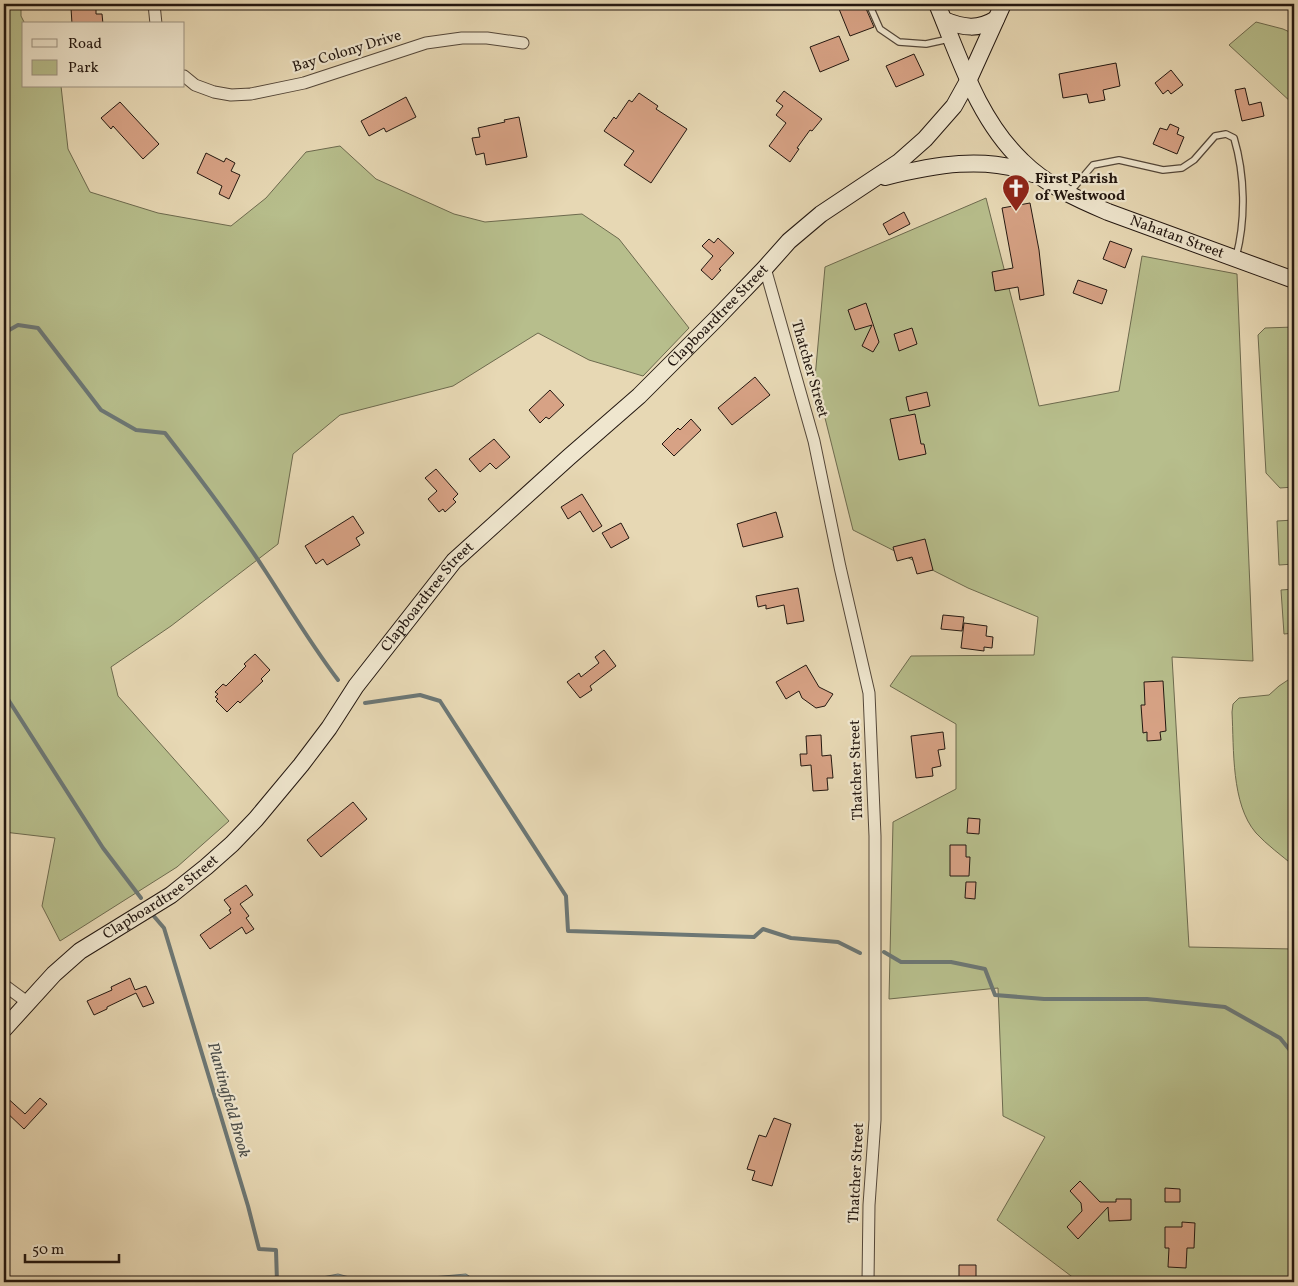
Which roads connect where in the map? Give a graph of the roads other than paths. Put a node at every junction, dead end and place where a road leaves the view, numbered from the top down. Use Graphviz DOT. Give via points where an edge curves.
graph roads {
  1 [pos="154,4"];
  2 [pos="869,4"];
  3 [pos="937,4"];
  4 [pos="1002,4"];
  5 [pos="944,20"];
  6 [pos="996,20"];
  7 [pos="156,22"];
  8 [pos="951,38"];
  9 [pos="523,43"];
  10 [pos="185,77"];
  11 [pos="969,79"];
  12 [pos="1042,178"];
  13 [pos="873,180"];
  14 [pos="1068,194"];
  15 [pos="1236,259"];
  16 [pos="765,268"];
  17 [pos="1294,280"];
  18 [pos="4,985"];
  19 [pos="27,1002"];
  20 [pos="4,1029"];
  21 [pos="868,1282"];
  1 -- 7 [label="street"];
  2 -- 8 [label="lane" via="880,30 899,42 926,44"];
  3 -- 5 [label="main road, Nahatan Street"];
  4 -- 6 [label="main road, Clapboardtree Street"];
  5 -- 6 [label="main road" via="973,27"];
  5 -- 8 [label="main road, Nahatan Street"];
  6 -- 11 [label="main road, Clapboardtree Street"];
  8 -- 11 [label="main road, Nahatan Street"];
  9 -- 10 [label="street, Bay Colony Drive" via="462,38 426,43 304,83 251,94 231,96 214,92 195,85"];
  11 -- 12 [label="main road, Nahatan Street" via="993,126 1013,152"];
  11 -- 13 [label="main road, Clapboardtree Street" via="954,106 930,134"];
  12 -- 13 [label="main road, Clapboardtree Street" via="1002,165 946,164"];
  12 -- 14 [label="main road, Nahatan Street"];
  13 -- 16 [label="main road, Clapboardtree Street" via="789,241"];
  14 -- 15 [label="main road, Nahatan Street" via="1115,215"];
  14 -- 15 [label="lane" via="1093,166 1119,160 1163,170 1182,168 1194,160 1215,136 1226,134 1234,138 1242,187"];
  15 -- 17 [label="main road, Nahatan Street"];
  16 -- 19 [label="main road, Clapboardtree Street" via="639,396 454,561 356,686 301,765 232,844 171,895 80,951"];
  16 -- 21 [label="street, Thatcher Street" via="814,441 869,694 875,836 875,1120"];
  18 -- 19 [label="street"];
  19 -- 20 [label="main road, Clapboardtree Street"];
}
